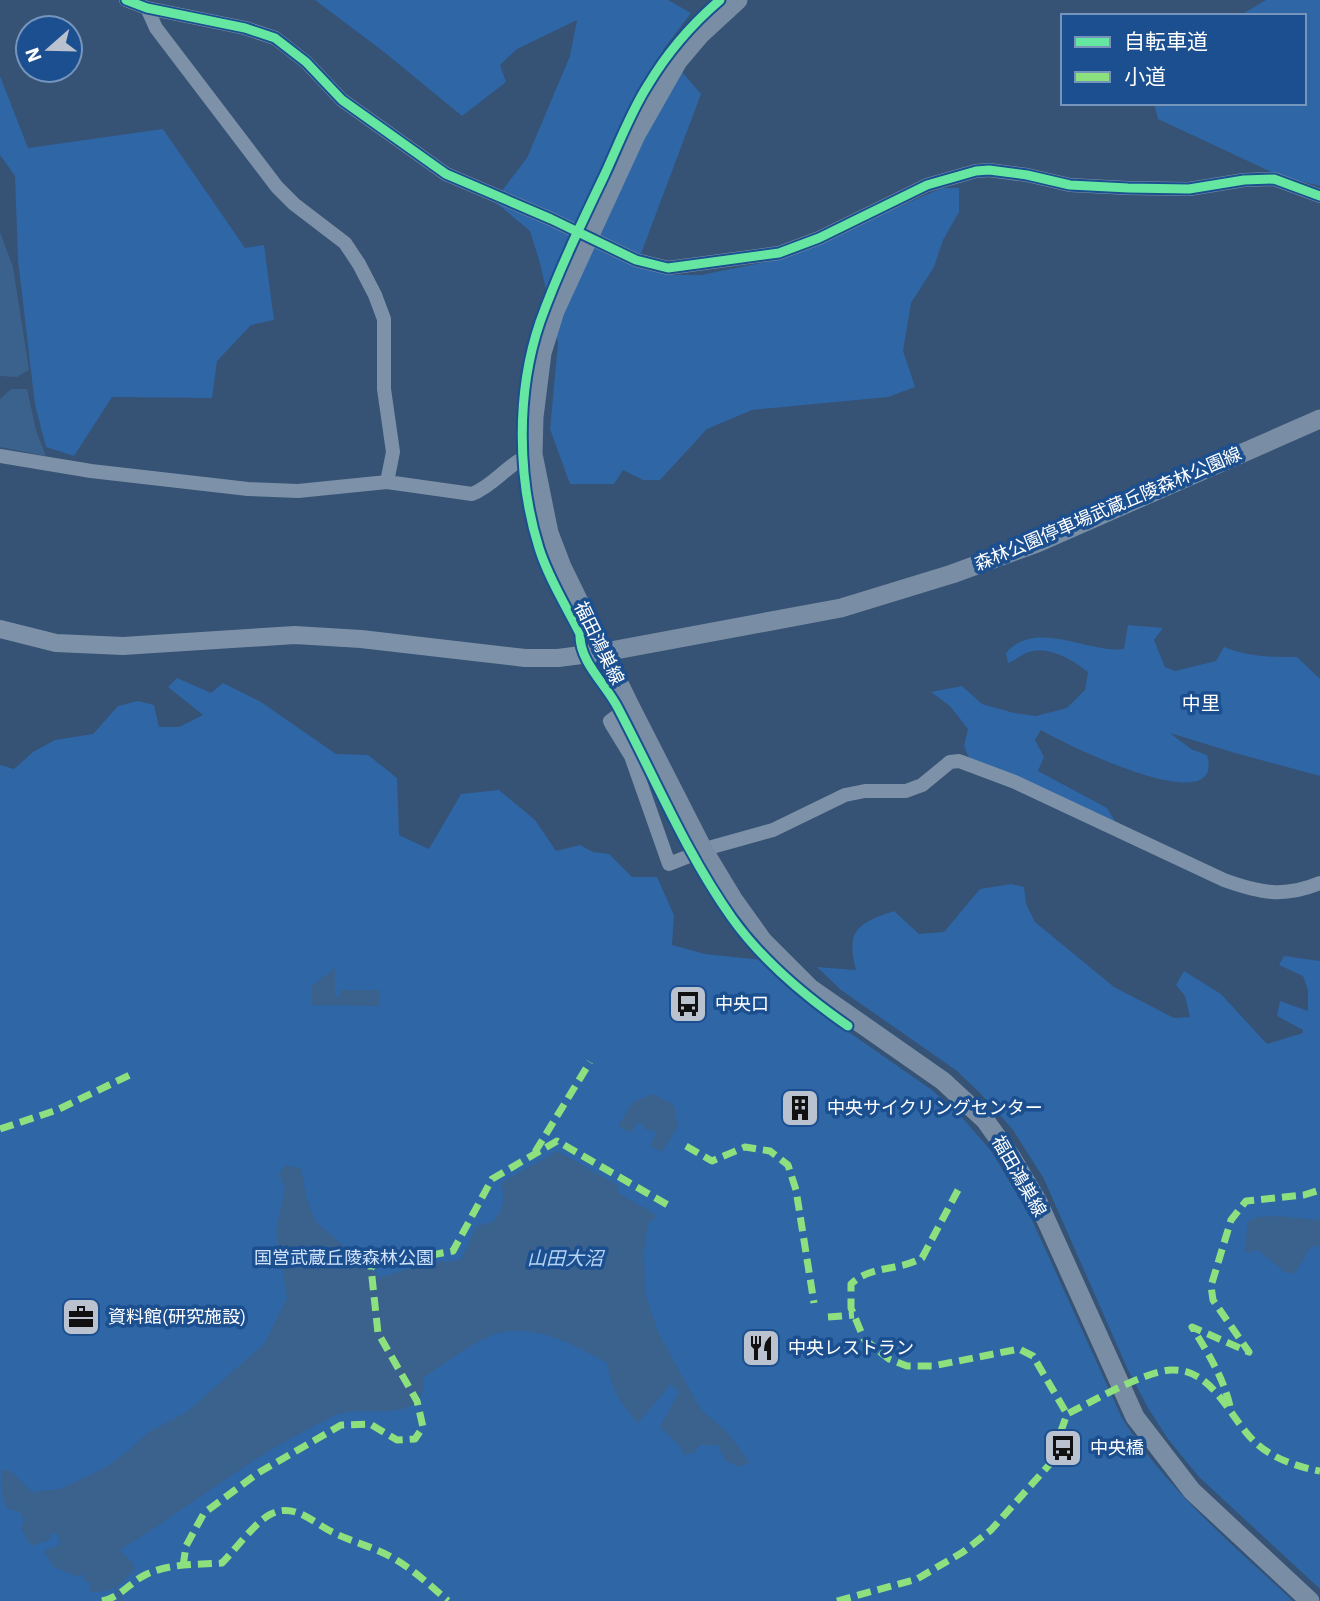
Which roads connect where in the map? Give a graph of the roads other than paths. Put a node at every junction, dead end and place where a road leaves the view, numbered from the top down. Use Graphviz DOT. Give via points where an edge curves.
graph roads {
  1 [pos="126,0"];
  2 [pos="738,0"];
  3 [pos="147,8"];
  4 [pos="1320,197"];
  5 [pos="589,237"];
  6 [pos="1320,419"];
  7 [pos="533,454"];
  8 [pos="0,456"];
  9 [pos="387,482"];
  10 [pos="0,629"];
  11 [pos="605,652"];
  12 [pos="630,706"];
  13 [pos="705,851"];
  14 [pos="1320,883"];
  15 [pos="1310,1601"];
  1 -- 3 [label="street"];
  2 -- 5 [label="main road, 福田鴻巣線" via="678,61 636,135"];
  3 -- 5 [label="street" via="275,38 342,100 446,174"];
  3 -- 9 [label="street" via="164,38 277,187 345,243 365,274 384,319 384,389 393,452"];
  4 -- 5 [label="street" via="1275,179 1189,189 1128,188 1070,185 989,170 927,185 779,253 668,268 636,260"];
  5 -- 7 [label="main road, 福田鴻巣線" via="555,311 542,353"];
  6 -- 11 [label="main road, 森林公園停車場武蔵丘陵森林公園線" via="1037,543 953,574 841,608"];
  7 -- 9 [label="street" via="472,494"];
  7 -- 11 [label="main road, 福田鴻巣線" via="549,533"];
  8 -- 9 [label="street" via="248,489 298,491"];
  10 -- 11 [label="street" via="56,643 123,646 295,635 525,658"];
  11 -- 12 [label="main road, 福田鴻巣線"];
  12 -- 13 [label="main road, 福田鴻巣線"];
  12 -- 13 [label="street" via="610,721 631,756 668,864"];
  13 -- 14 [label="street" via="773,830 845,795 906,791 922,785 950,762 959,761 1259,892 1300,891"];
  13 -- 15 [label="main road, 福田鴻巣線" via="763,940 810,988 943,1081 985,1120 1038,1202 1135,1417 1192,1491"];
}
